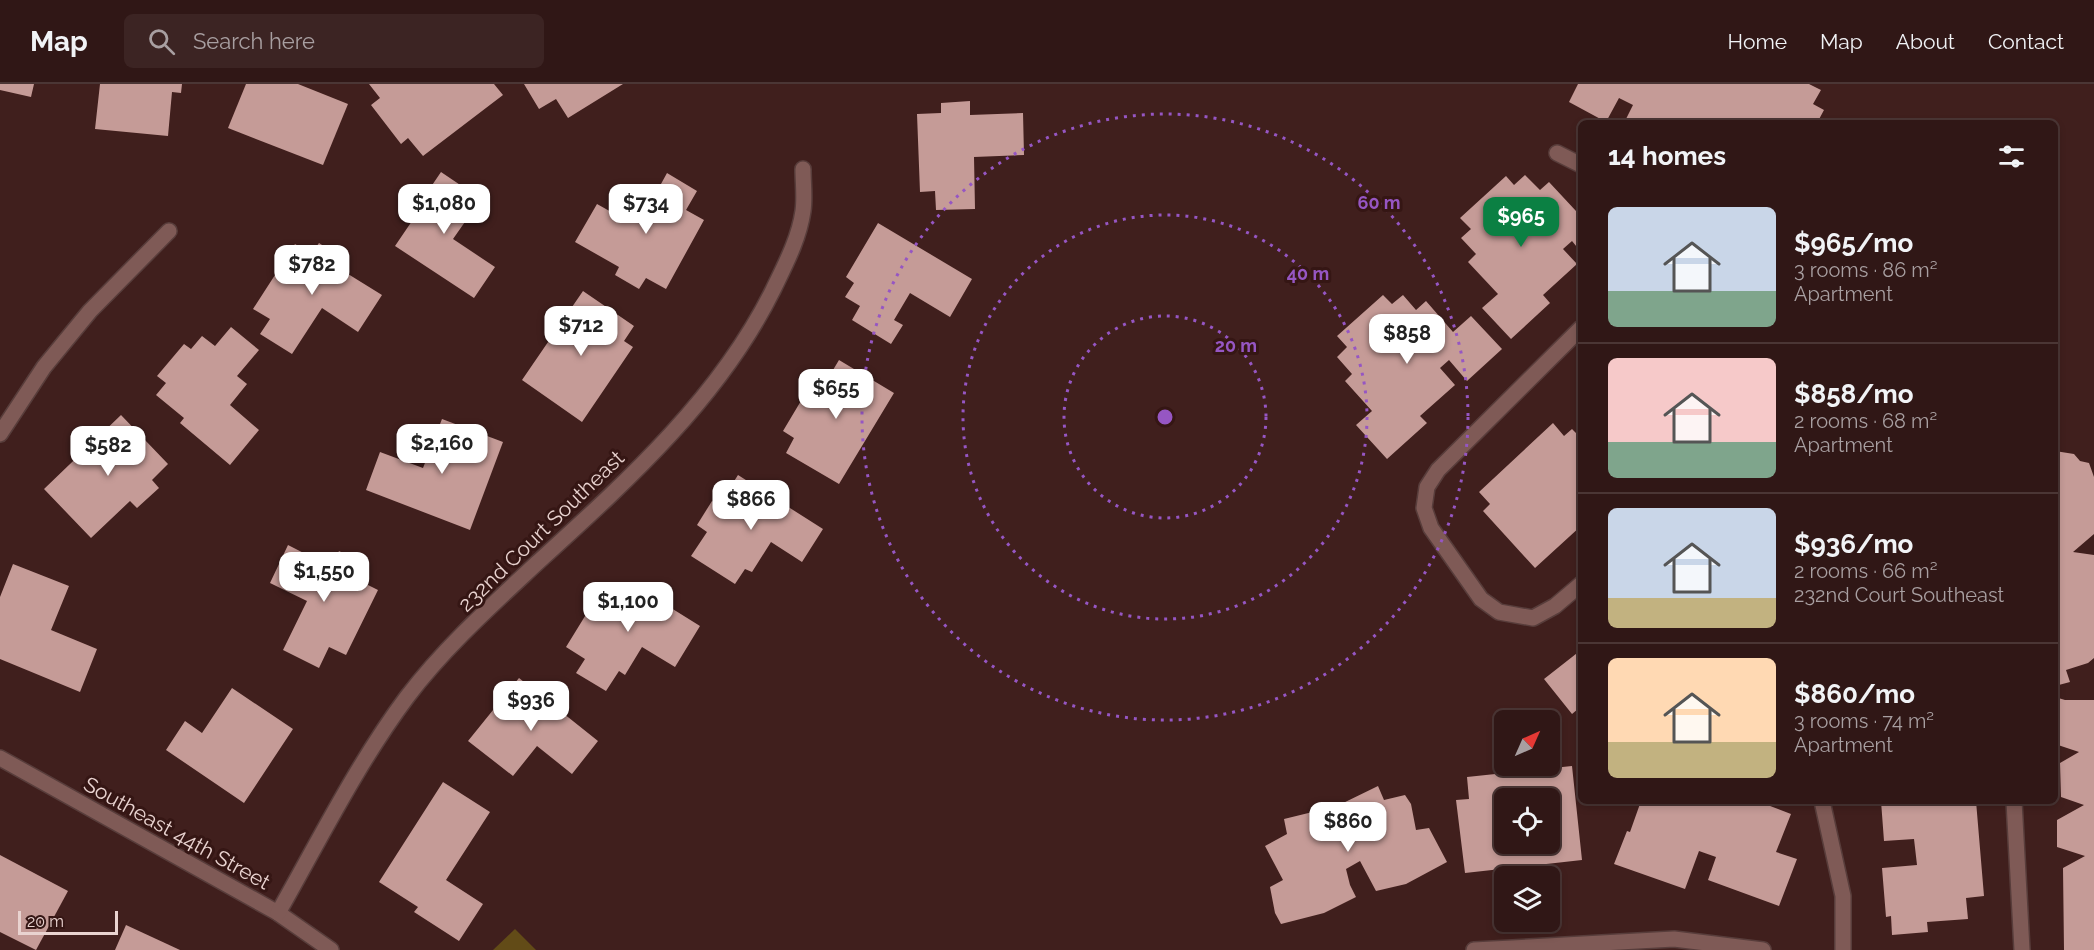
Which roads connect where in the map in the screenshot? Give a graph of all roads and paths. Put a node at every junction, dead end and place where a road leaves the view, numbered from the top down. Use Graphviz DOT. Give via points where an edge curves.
graph roads {
  1 [pos="1557,153"];
  2 [pos="1578,164"];
  3 [pos="803,169"];
  4 [pos="169,231"];
  5 [pos="1578,331"];
  6 [pos="0,434"];
  7 [pos="1578,587"];
  8 [pos="0,758"];
  9 [pos="1823,804"];
  10 [pos="2014,804"];
  11 [pos="278,913"];
  12 [pos="331,950"];
  13 [pos="1474,950"];
  14 [pos="1763,950"];
  15 [pos="1843,950"];
  16 [pos="2022,950"];
  1 -- 2 [label="street"];
  3 -- 11 [label="street, 232nd Court Southeast" via="803,212 790,254 758,321 723,374 684,421 594,512 496,601 408,697 361,767"];
  4 -- 6 [label="street" via="90,311 44,367"];
  5 -- 7 [label="street" via="1438,470 1427,487 1424,508 1431,528 1481,599 1499,612 1533,618"];
  8 -- 11 [label="street, Southeast 44th Street"];
  9 -- 15 [label="street" via="1843,896"];
  10 -- 16 [label="street"];
  11 -- 12 [label="street, Southeast 44th Street"];
  13 -- 14 [label="street" via="1674,939"];
}
